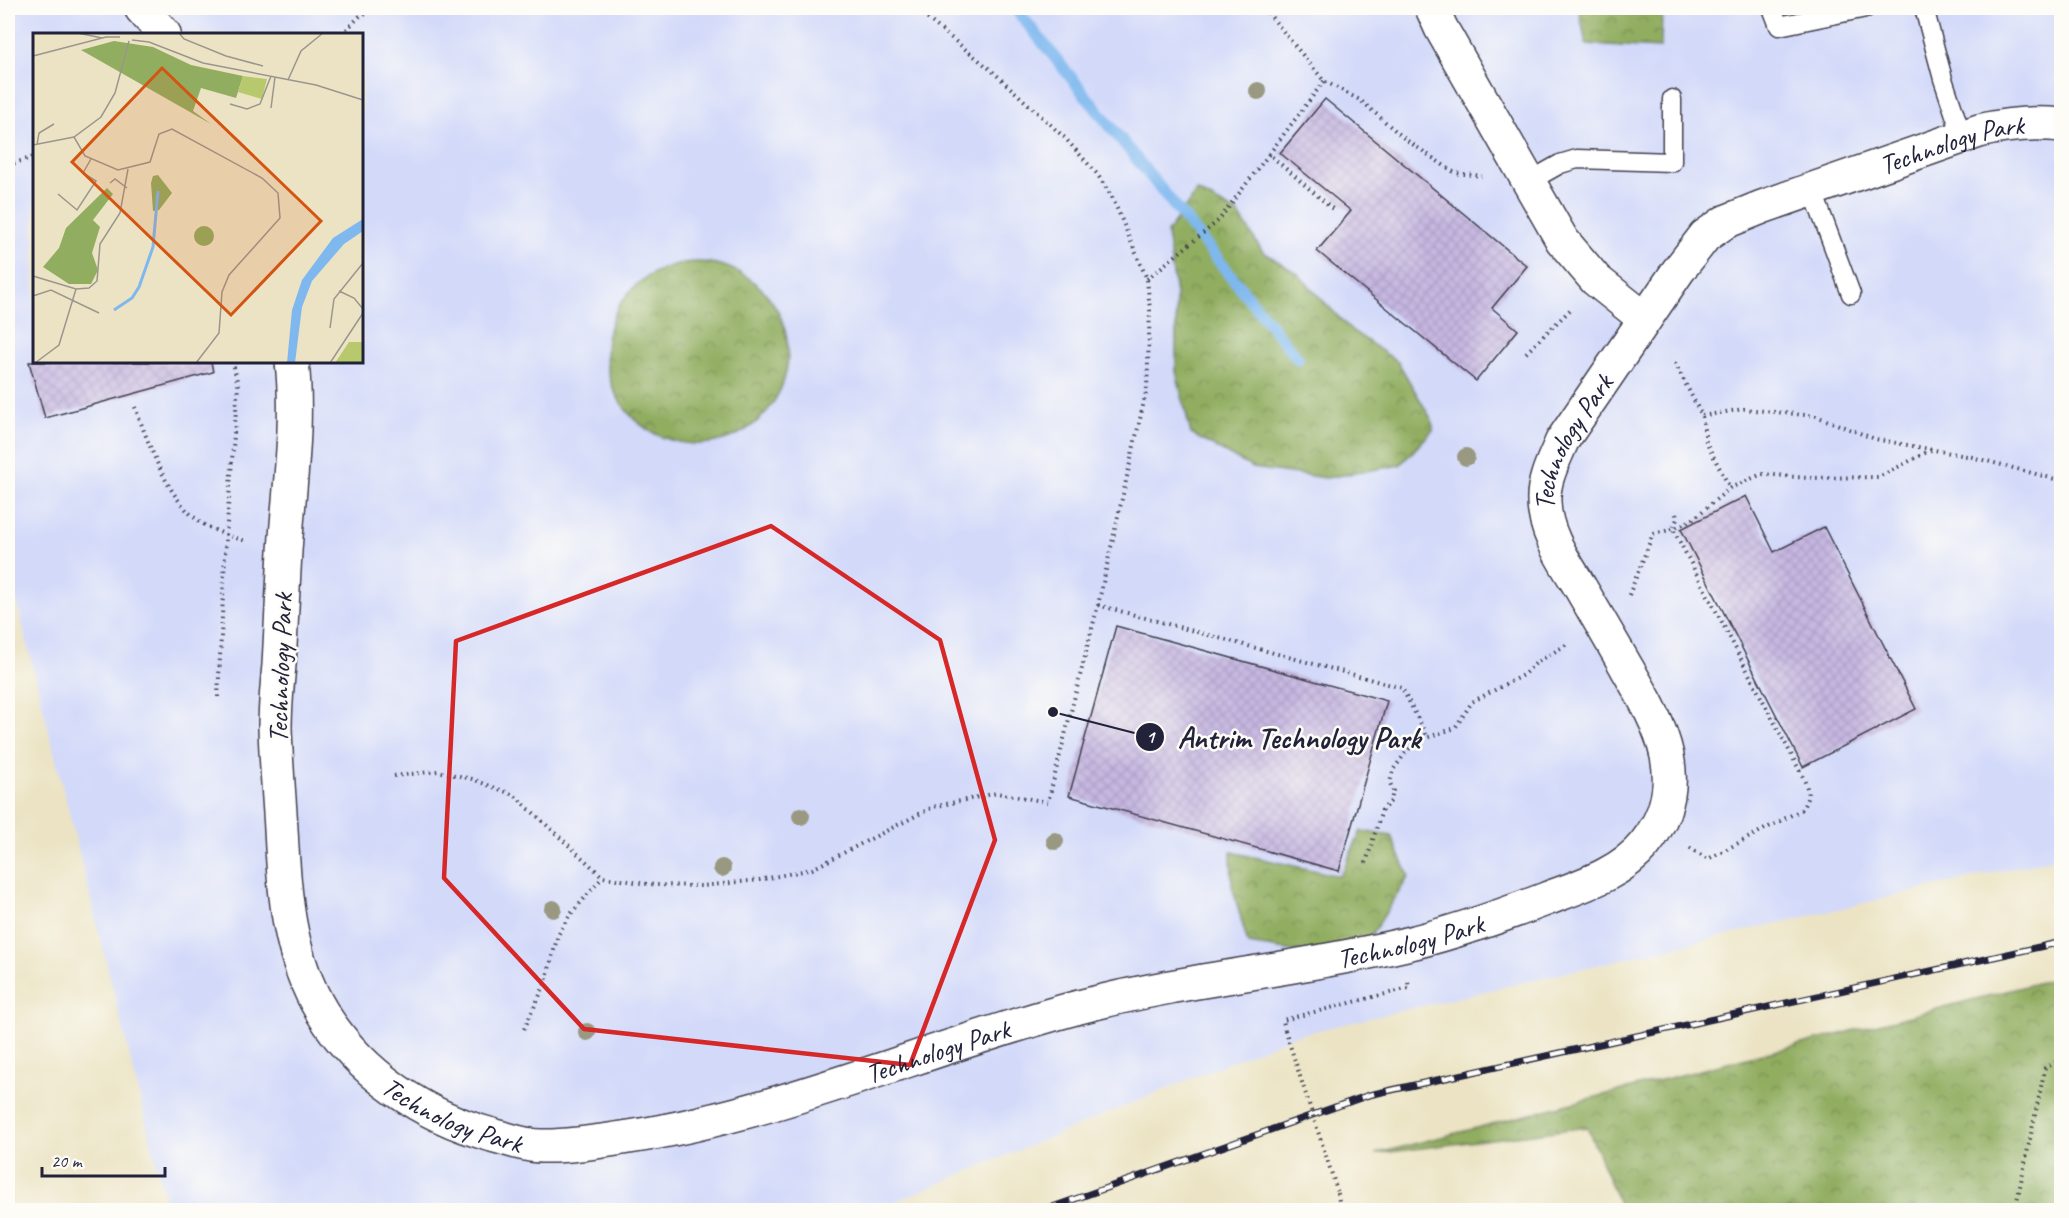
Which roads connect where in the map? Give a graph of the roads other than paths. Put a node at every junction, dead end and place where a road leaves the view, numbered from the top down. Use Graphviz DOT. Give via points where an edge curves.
graph roads {
  1 [pos="141,8"];
  2 [pos="1432,8"];
  3 [pos="1772,8"];
  4 [pos="1866,8"];
  5 [pos="1924,8"];
  6 [pos="163,33"];
  7 [pos="1672,99"];
  8 [pos="2061,125"];
  9 [pos="1962,136"];
  10 [pos="1528,182"];
  11 [pos="1812,189"];
  12 [pos="1851,294"];
  13 [pos="1645,319"];
  14 [pos="292,363"];
  1 -- 6 [label="street"];
  2 -- 10 [label="street"];
  3 -- 4 [label="lane" via="1779,26"];
  5 -- 9 [label="lane"];
  7 -- 10 [label="lane" via="1671,162 1577,159"];
  8 -- 9 [label="street, Technology Park" via="2036,122 1997,126"];
  9 -- 11 [label="street, Technology Park"];
  10 -- 13 [label="street" via="1562,240 1596,280"];
  11 -- 12 [label="lane"];
  11 -- 13 [label="street, Technology Park" via="1725,222 1705,236"];
  13 -- 14 [label="street, Technology Park" via="1562,441 1548,472 1544,501 1549,531 1653,713 1667,753 1664,812 1645,844 1629,860 1607,874 1515,911 1401,945 1105,1000 684,1128 539,1146 478,1131 420,1106 385,1083 354,1054 322,1012 303,973 289,923 284,881 275,726 295,422"];
}
